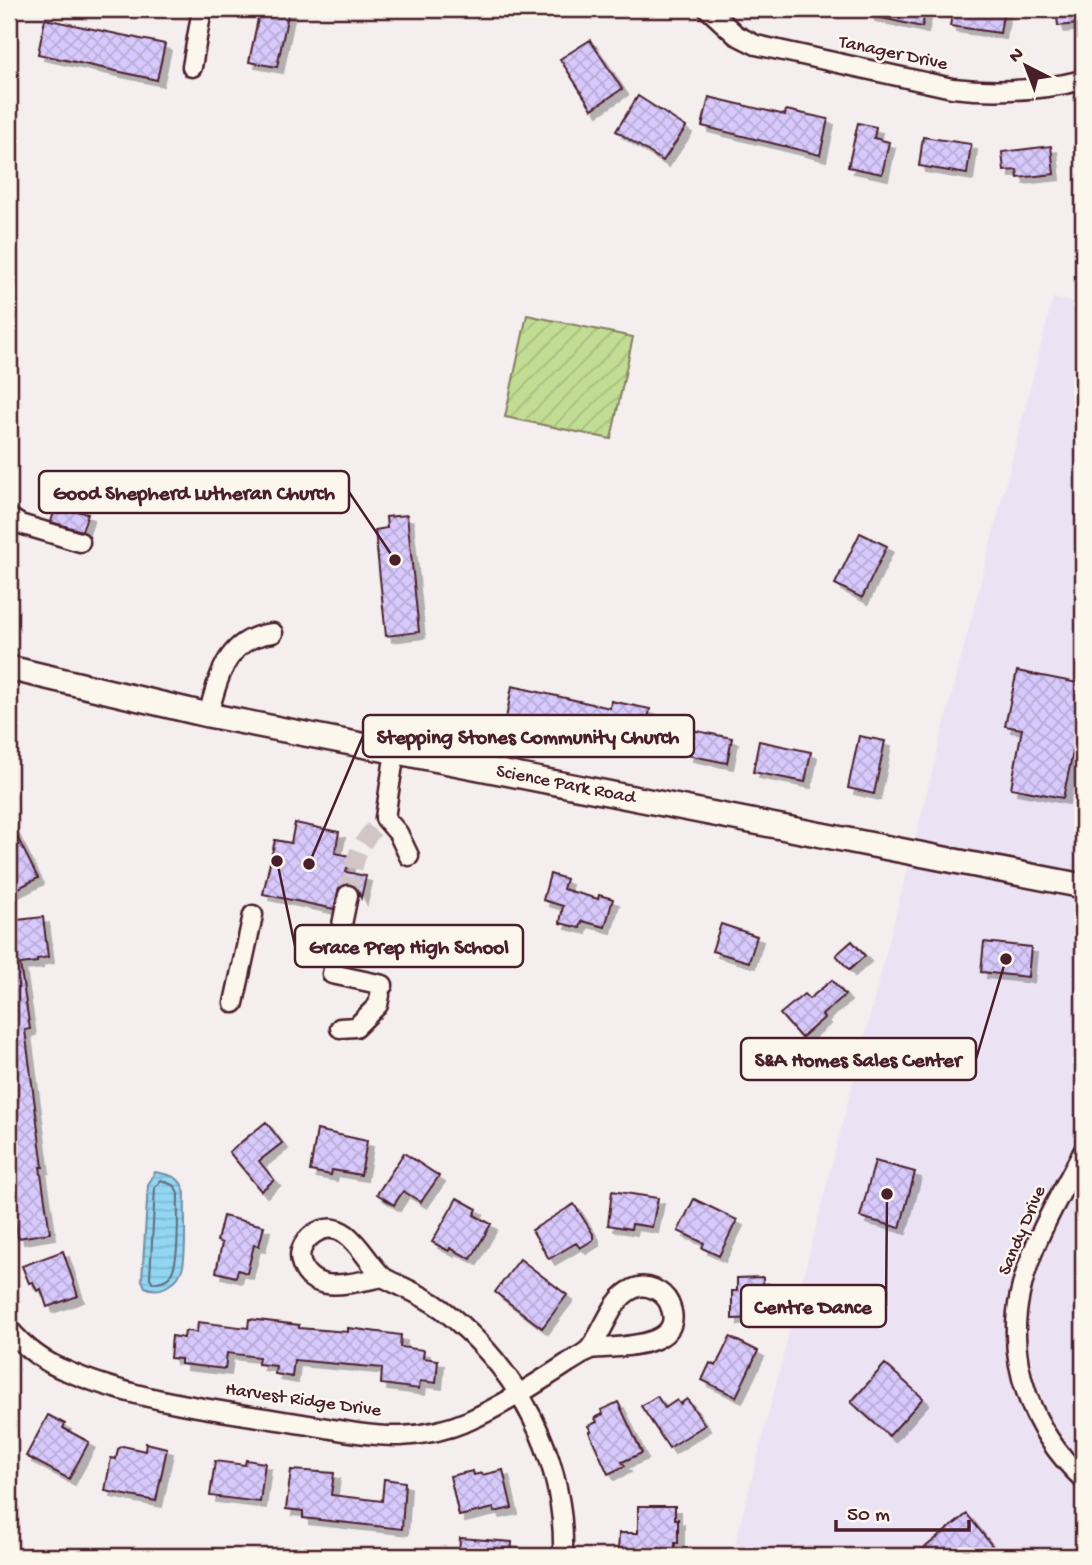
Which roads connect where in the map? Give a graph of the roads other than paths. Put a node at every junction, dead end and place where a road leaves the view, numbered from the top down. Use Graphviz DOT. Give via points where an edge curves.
graph roads {
  1 [pos="202,9"];
  2 [pos="708,9"];
  3 [pos="192,68"];
  4 [pos="1083,80"];
  5 [pos="9,517"];
  6 [pos="80,542"];
  7 [pos="273,634"];
  8 [pos="9,668"];
  9 [pos="208,715"];
  10 [pos="395,751"];
  11 [pos="409,856"];
  12 [pos="1083,886"];
  13 [pos="348,895"];
  14 [pos="253,915"];
  15 [pos="234,1003"];
  16 [pos="340,1028"];
  17 [pos="1083,1152"];
  18 [pos="383,1277"];
  19 [pos="9,1329"];
  20 [pos="589,1349"];
  21 [pos="519,1393"];
  22 [pos="1083,1479"];
  23 [pos="564,1556"];
  1 -- 3 [label="street"];
  2 -- 4 [label="street, Tanager Drive" via="736,35 756,45 953,88 1017,92"];
  5 -- 6 [label="street"];
  7 -- 9 [label="street" via="246,640 229,656"];
  8 -- 9 [label="main road, Science Park Road"];
  9 -- 10 [label="main road, Science Park Road"];
  10 -- 11 [label="street" via="384,818"];
  10 -- 12 [label="main road, Science Park Road"];
  13 -- 16 [label="street" via="332,974 382,990 378,1005 356,1027"];
  14 -- 15 [label="street"];
  17 -- 22 [label="street, Sandy Drive" via="1032,1257 1020,1293 1016,1333 1019,1367 1035,1416 1066,1463"];
  18 -- 21 [label="street" via="458,1321"];
  19 -- 21 [label="street, Harvest Ridge Drive" via="53,1365 152,1398 376,1434 424,1434 446,1428"];
  20 -- 20 [label="street, Harvest Ridge Drive" via="656,1341 671,1321 669,1303 649,1287 631,1290"];
  20 -- 21 [label="street, Harvest Ridge Drive"];
  21 -- 23 [label="street" via="552,1466"];
}
